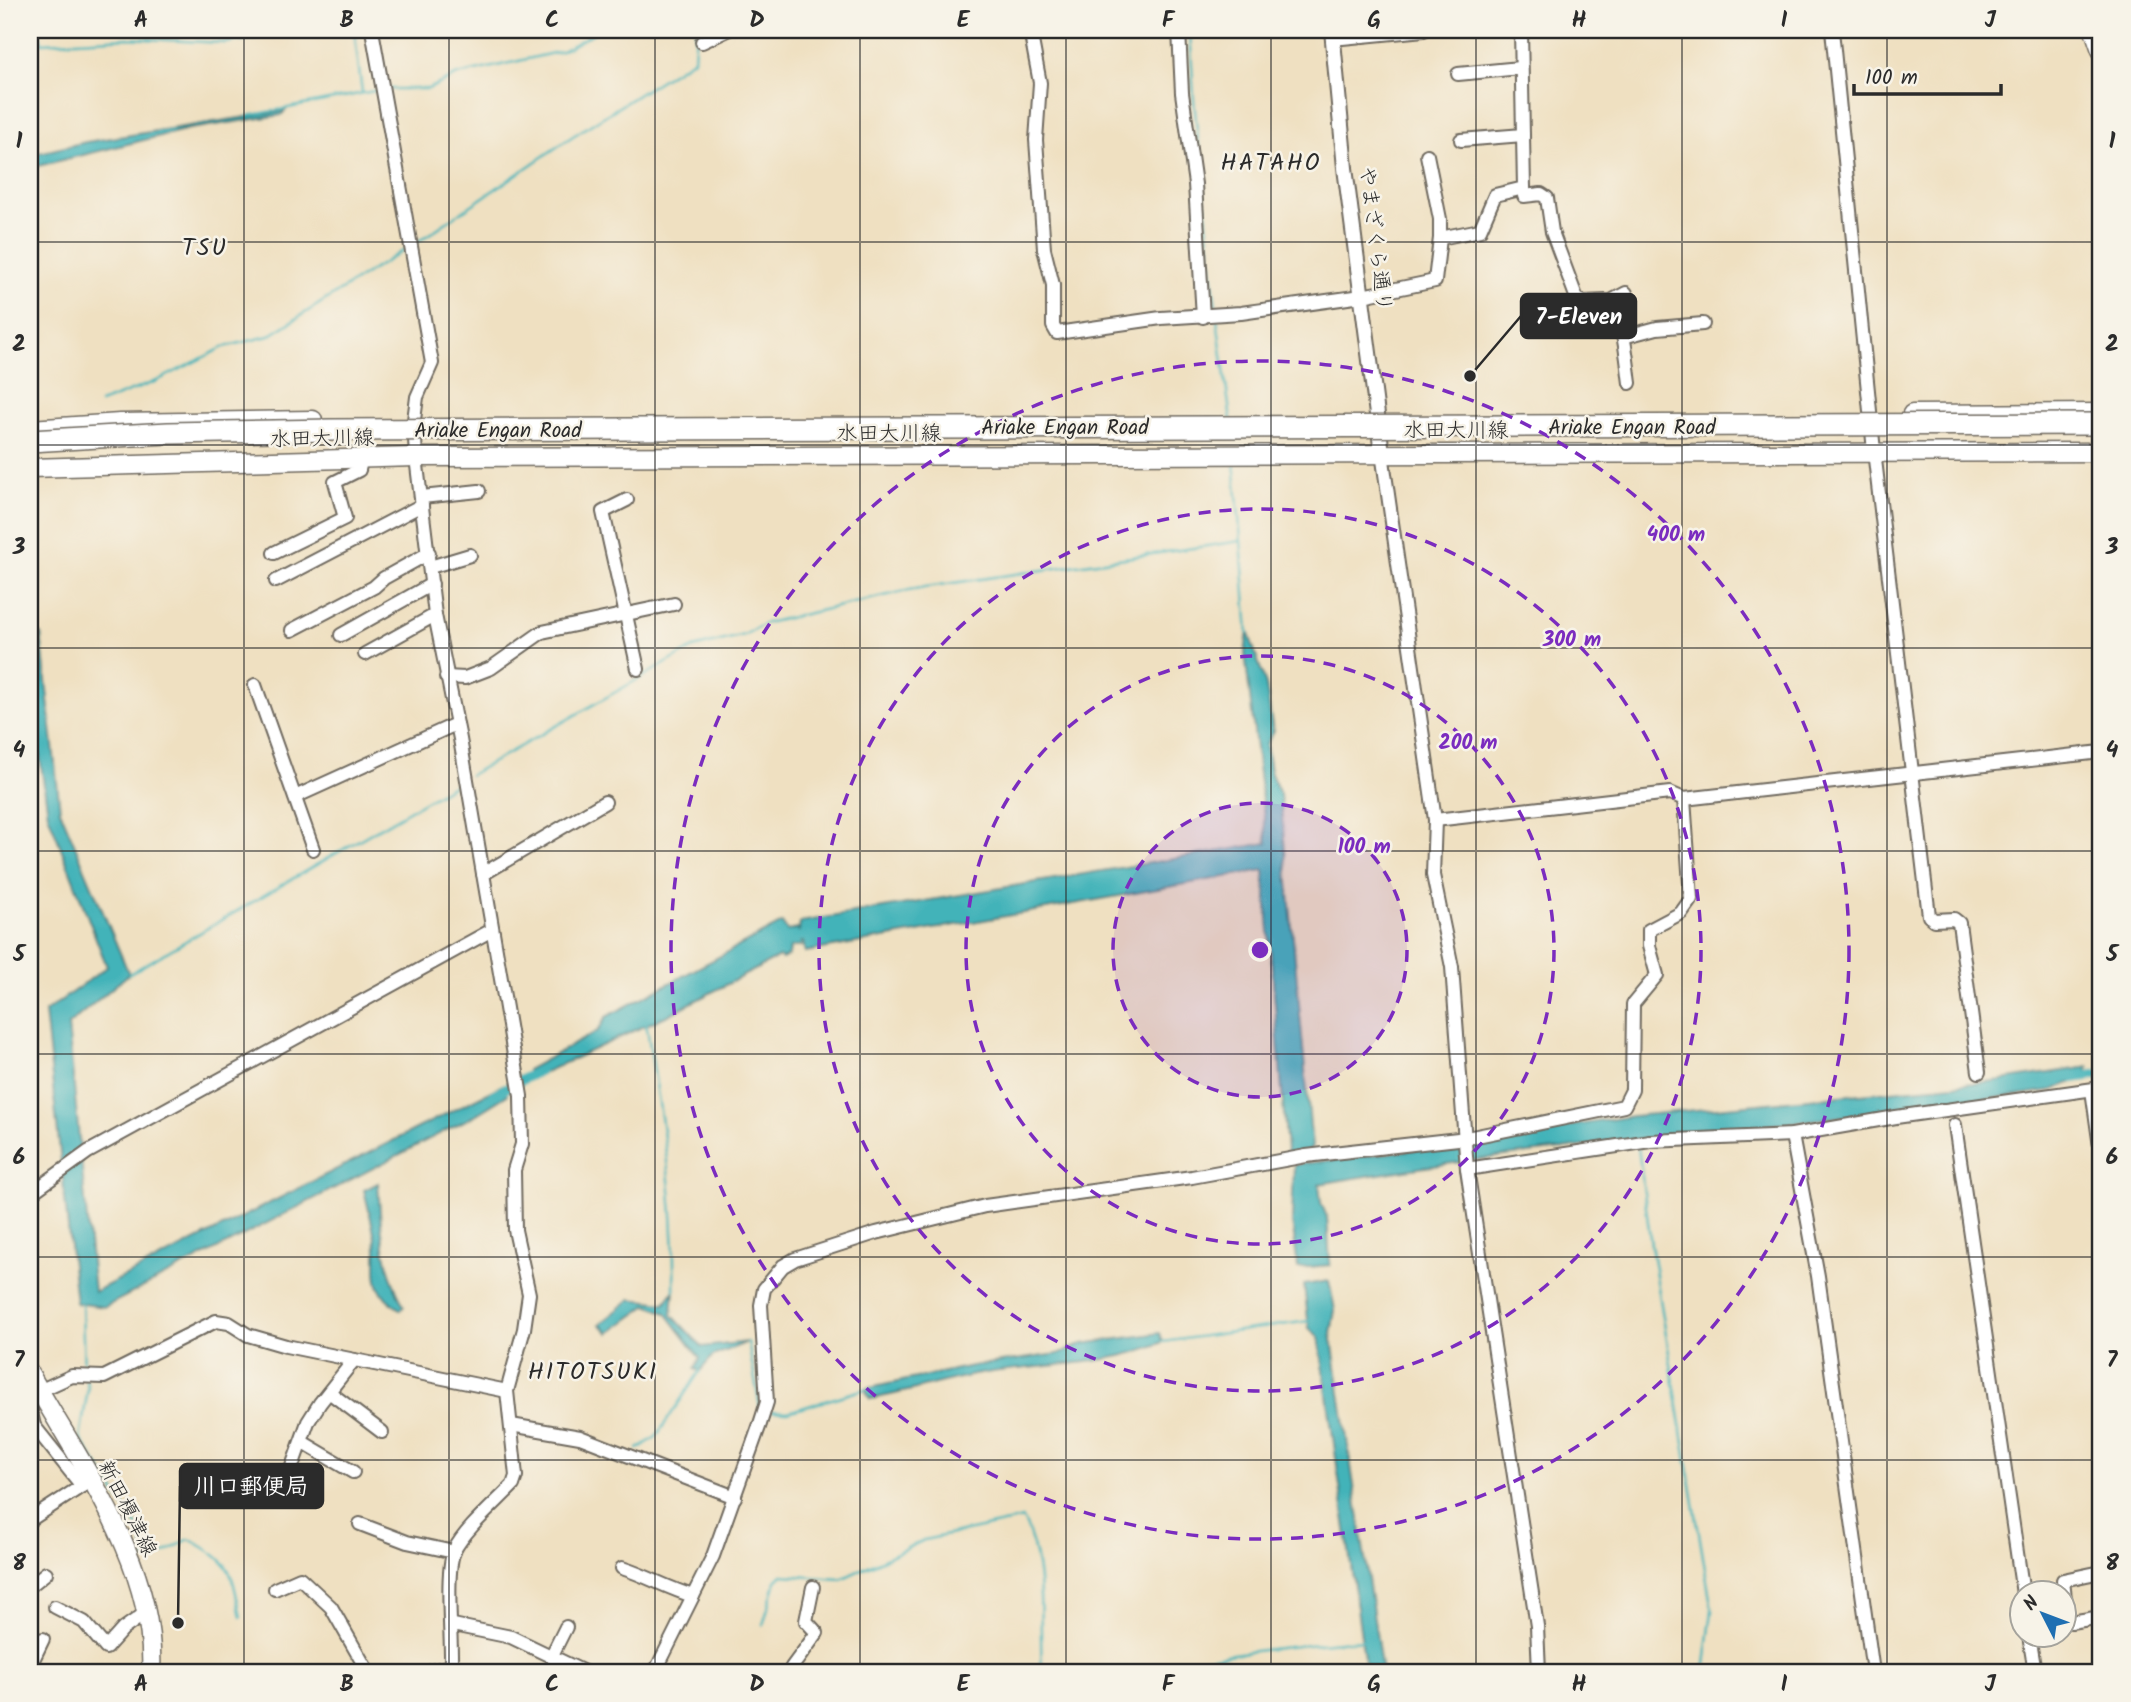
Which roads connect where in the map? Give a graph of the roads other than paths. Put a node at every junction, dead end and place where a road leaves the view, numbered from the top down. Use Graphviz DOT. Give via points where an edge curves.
graph roads {
  1 [pos="372,30"];
  2 [pos="728,30"];
  3 [pos="1031,30"];
  4 [pos="1179,30"];
  5 [pos="1424,30"];
  6 [pos="1521,30"];
  7 [pos="1832,30"];
  8 [pos="2094,30"];
  9 [pos="1332,34"];
  10 [pos="702,42"];
  11 [pos="2101,50"];
  12 [pos="1520,68"];
  13 [pos="1458,74"];
  14 [pos="1523,135"];
  15 [pos="1461,140"];
  16 [pos="1427,155"];
  17 [pos="1524,188"];
  18 [pos="1440,238"];
  19 [pos="1626,293"];
  20 [pos="1362,296"];
  21 [pos="1609,302"];
  22 [pos="1203,317"];
  23 [pos="1703,324"];
  24 [pos="1623,337"];
  25 [pos="1630,383"];
  26 [pos="2101,413"];
  27 [pos="1872,414"];
  28 [pos="1377,419"];
  29 [pos="414,420"];
  30 [pos="2101,426"];
  31 [pos="30,429"];
  32 [pos="30,441"];
  33 [pos="30,446"];
  34 [pos="1874,451"];
  35 [pos="2101,452"];
  36 [pos="1382,453"];
  37 [pos="416,457"];
  38 [pos="362,461"];
  39 [pos="30,468"];
  40 [pos="479,491"];
  41 [pos="627,500"];
  42 [pos="422,501"];
  43 [pos="274,553"];
  44 [pos="470,555"];
  45 [pos="429,560"];
  46 [pos="276,582"];
  47 [pos="432,584"];
  48 [pos="674,604"];
  49 [pos="627,614"];
  50 [pos="435,615"];
  51 [pos="292,630"];
  52 [pos="341,635"];
  53 [pos="365,654"];
  54 [pos="638,668"];
  55 [pos="446,677"];
  56 [pos="255,685"];
  57 [pos="456,724"];
  58 [pos="2101,752"];
  59 [pos="1912,772"];
  60 [pos="295,797"];
  61 [pos="1684,799"];
  62 [pos="606,803"];
  63 [pos="1435,820"];
  64 [pos="313,849"];
  65 [pos="483,874"];
  66 [pos="492,930"];
  67 [pos="1979,1072"];
  68 [pos="2096,1089"];
  69 [pos="1955,1125"];
  70 [pos="1792,1135"];
  71 [pos="1466,1140"];
  72 [pos="2101,1154"];
  73 [pos="1467,1167"];
  74 [pos="30,1194"];
  75 [pos="354,1360"];
  76 [pos="33,1380"];
  77 [pos="507,1391"];
  78 [pos="328,1392"];
  79 [pos="30,1408"];
  80 [pos="511,1424"];
  81 [pos="382,1432"];
  82 [pos="302,1442"];
  83 [pos="354,1472"];
  84 [pos="272,1479"];
  85 [pos="86,1483"];
  86 [pos="735,1497"];
  87 [pos="30,1520"];
  88 [pos="360,1524"];
  89 [pos="454,1552"];
  90 [pos="622,1568"];
  91 [pos="2101,1572"];
  92 [pos="46,1573"];
  93 [pos="2021,1580"];
  94 [pos="30,1586"];
  95 [pos="813,1587"];
  96 [pos="275,1589"];
  97 [pos="693,1596"];
  98 [pos="55,1607"];
  99 [pos="147,1612"];
  100 [pos="2101,1617"];
  101 [pos="453,1625"];
  102 [pos="566,1627"];
  103 [pos="43,1639"];
  104 [pos="2031,1650"];
  105 [pos="551,1657"];
  106 [pos="30,1666"];
  107 [pos="451,1666"];
  108 [pos="152,1672"];
  109 [pos="368,1672"];
  110 [pos="429,1672"];
  111 [pos="480,1672"];
  112 [pos="584,1672"];
  113 [pos="654,1672"];
  114 [pos="796,1672"];
  115 [pos="1539,1672"];
  116 [pos="1873,1672"];
  117 [pos="2035,1672"];
  1 -- 29 [label="street" via="432,363 417,397"];
  2 -- 10 [label="street"];
  3 -- 22 [label="street" via="1040,83 1036,140 1054,331 1161,317"];
  4 -- 22 [label="street"];
  5 -- 9 [label="street"];
  6 -- 12 [label="street"];
  7 -- 27 [label="street"];
  8 -- 11 [label="main road"];
  9 -- 20 [label="street, やまざくら通り"];
  12 -- 13 [label="street"];
  12 -- 14 [label="street"];
  14 -- 15 [label="street"];
  14 -- 17 [label="street"];
  16 -- 18 [label="street"];
  17 -- 18 [label="street" via="1495,195 1480,230"];
  17 -- 21 [label="street" via="1524,196 1547,198 1552,232 1577,299"];
  18 -- 20 [label="street" via="1434,281"];
  19 -- 21 [label="street"];
  20 -- 22 [label="street"];
  20 -- 28 [label="street, やまざくら通り"];
  21 -- 24 [label="street"];
  23 -- 24 [label="street"];
  24 -- 25 [label="street"];
  26 -- 27 [label="main road, 水田大川線"];
  27 -- 28 [label="main road, 水田大川線"];
  27 -- 34 [label="street"];
  28 -- 29 [label="main road, 水田大川線"];
  28 -- 36 [label="street, やまざくら通り"];
  29 -- 31 [label="main road, 水田大川線" via="120,423"];
  29 -- 37 [label="street"];
  30 -- 32 [label="highway, Ariake Engan Road, bridge" via="319,430"];
  30 -- 33 [label="highway, Ariake Engan Road, bridge" via="257,437"];
  34 -- 35 [label="main road, 水田大川線"];
  34 -- 36 [label="main road, 水田大川線"];
  34 -- 59 [label="street"];
  36 -- 37 [label="main road, 水田大川線"];
  36 -- 63 [label="street"];
  37 -- 38 [label="main road, 水田大川線"];
  37 -- 42 [label="street"];
  38 -- 39 [label="main road, 水田大川線"];
  38 -- 43 [label="street" via="359,470 335,482 345,518"];
  40 -- 42 [label="street"];
  41 -- 49 [label="street" via="603,512"];
  42 -- 45 [label="street"];
  42 -- 46 [label="street"];
  44 -- 45 [label="street"];
  45 -- 47 [label="street"];
  45 -- 51 [label="street"];
  47 -- 50 [label="street"];
  47 -- 52 [label="street"];
  48 -- 49 [label="street"];
  49 -- 54 [label="street"];
  49 -- 55 [label="street" via="542,632 491,668 465,678"];
  50 -- 53 [label="street"];
  50 -- 55 [label="street"];
  55 -- 57 [label="street"];
  56 -- 60 [label="street"];
  57 -- 60 [label="street"];
  57 -- 65 [label="street"];
  58 -- 59 [label="street"];
  59 -- 61 [label="street"];
  59 -- 67 [label="street" via="1929,916 1959,923"];
  60 -- 64 [label="street"];
  61 -- 63 [label="street" via="1670,793"];
  61 -- 71 [label="street" via="1691,899 1681,913 1649,930 1657,975 1633,1004 1629,1101 1620,1108"];
  62 -- 65 [label="street"];
  63 -- 71 [label="street" via="1433,876 1452,967"];
  65 -- 66 [label="street"];
  66 -- 74 [label="street" via="82,1156"];
  66 -- 77 [label="street" via="521,1096 522,1144 514,1170 515,1230 529,1294"];
  68 -- 70 [label="street"];
  68 -- 72 [label="street"];
  69 -- 93 [label="street"];
  70 -- 73 [label="street" via="1650,1141"];
  70 -- 116 [label="street" via="1818,1276"];
  71 -- 73 [label="street"];
  71 -- 86 [label="street" via="1300,1157 985,1206 795,1259 772,1277 762,1297 764,1410"];
  73 -- 115 [label="street" via="1537,1626"];
  75 -- 76 [label="street" via="248,1335 216,1321 104,1377"];
  75 -- 77 [label="street"];
  75 -- 78 [label="street"];
  76 -- 85 [label="main road, 新田榎津線"];
  77 -- 80 [label="street"];
  78 -- 81 [label="street"];
  78 -- 82 [label="street" via="308,1422"];
  79 -- 85 [label="street" via="34,1426"];
  80 -- 86 [label="street" via="580,1437"];
  80 -- 89 [label="street" via="516,1469 513,1485"];
  82 -- 83 [label="street"];
  82 -- 84 [label="street" via="289,1475"];
  85 -- 87 [label="street"];
  85 -- 99 [label="main road, 新田榎津線" via="126,1548"];
  86 -- 97 [label="street"];
  88 -- 89 [label="street" via="407,1542"];
  89 -- 101 [label="street" via="449,1578"];
  90 -- 97 [label="street"];
  91 -- 100 [label="street" via="2063,1580 2071,1622"];
  92 -- 94 [label="street"];
  95 -- 114 [label="street" via="806,1621 817,1633 792,1667"];
  96 -- 109 [label="street" via="300,1578 326,1600"];
  97 -- 113 [label="street"];
  98 -- 99 [label="street" via="84,1622 106,1648"];
  99 -- 108 [label="main road, 新田榎津線"];
  101 -- 105 [label="street" via="511,1637"];
  101 -- 107 [label="street"];
  102 -- 105 [label="street"];
  103 -- 106 [label="street"];
  104 -- 117 [label="street"];
  105 -- 112 [label="street"];
  107 -- 110 [label="street"];
  107 -- 111 [label="street"];
}
